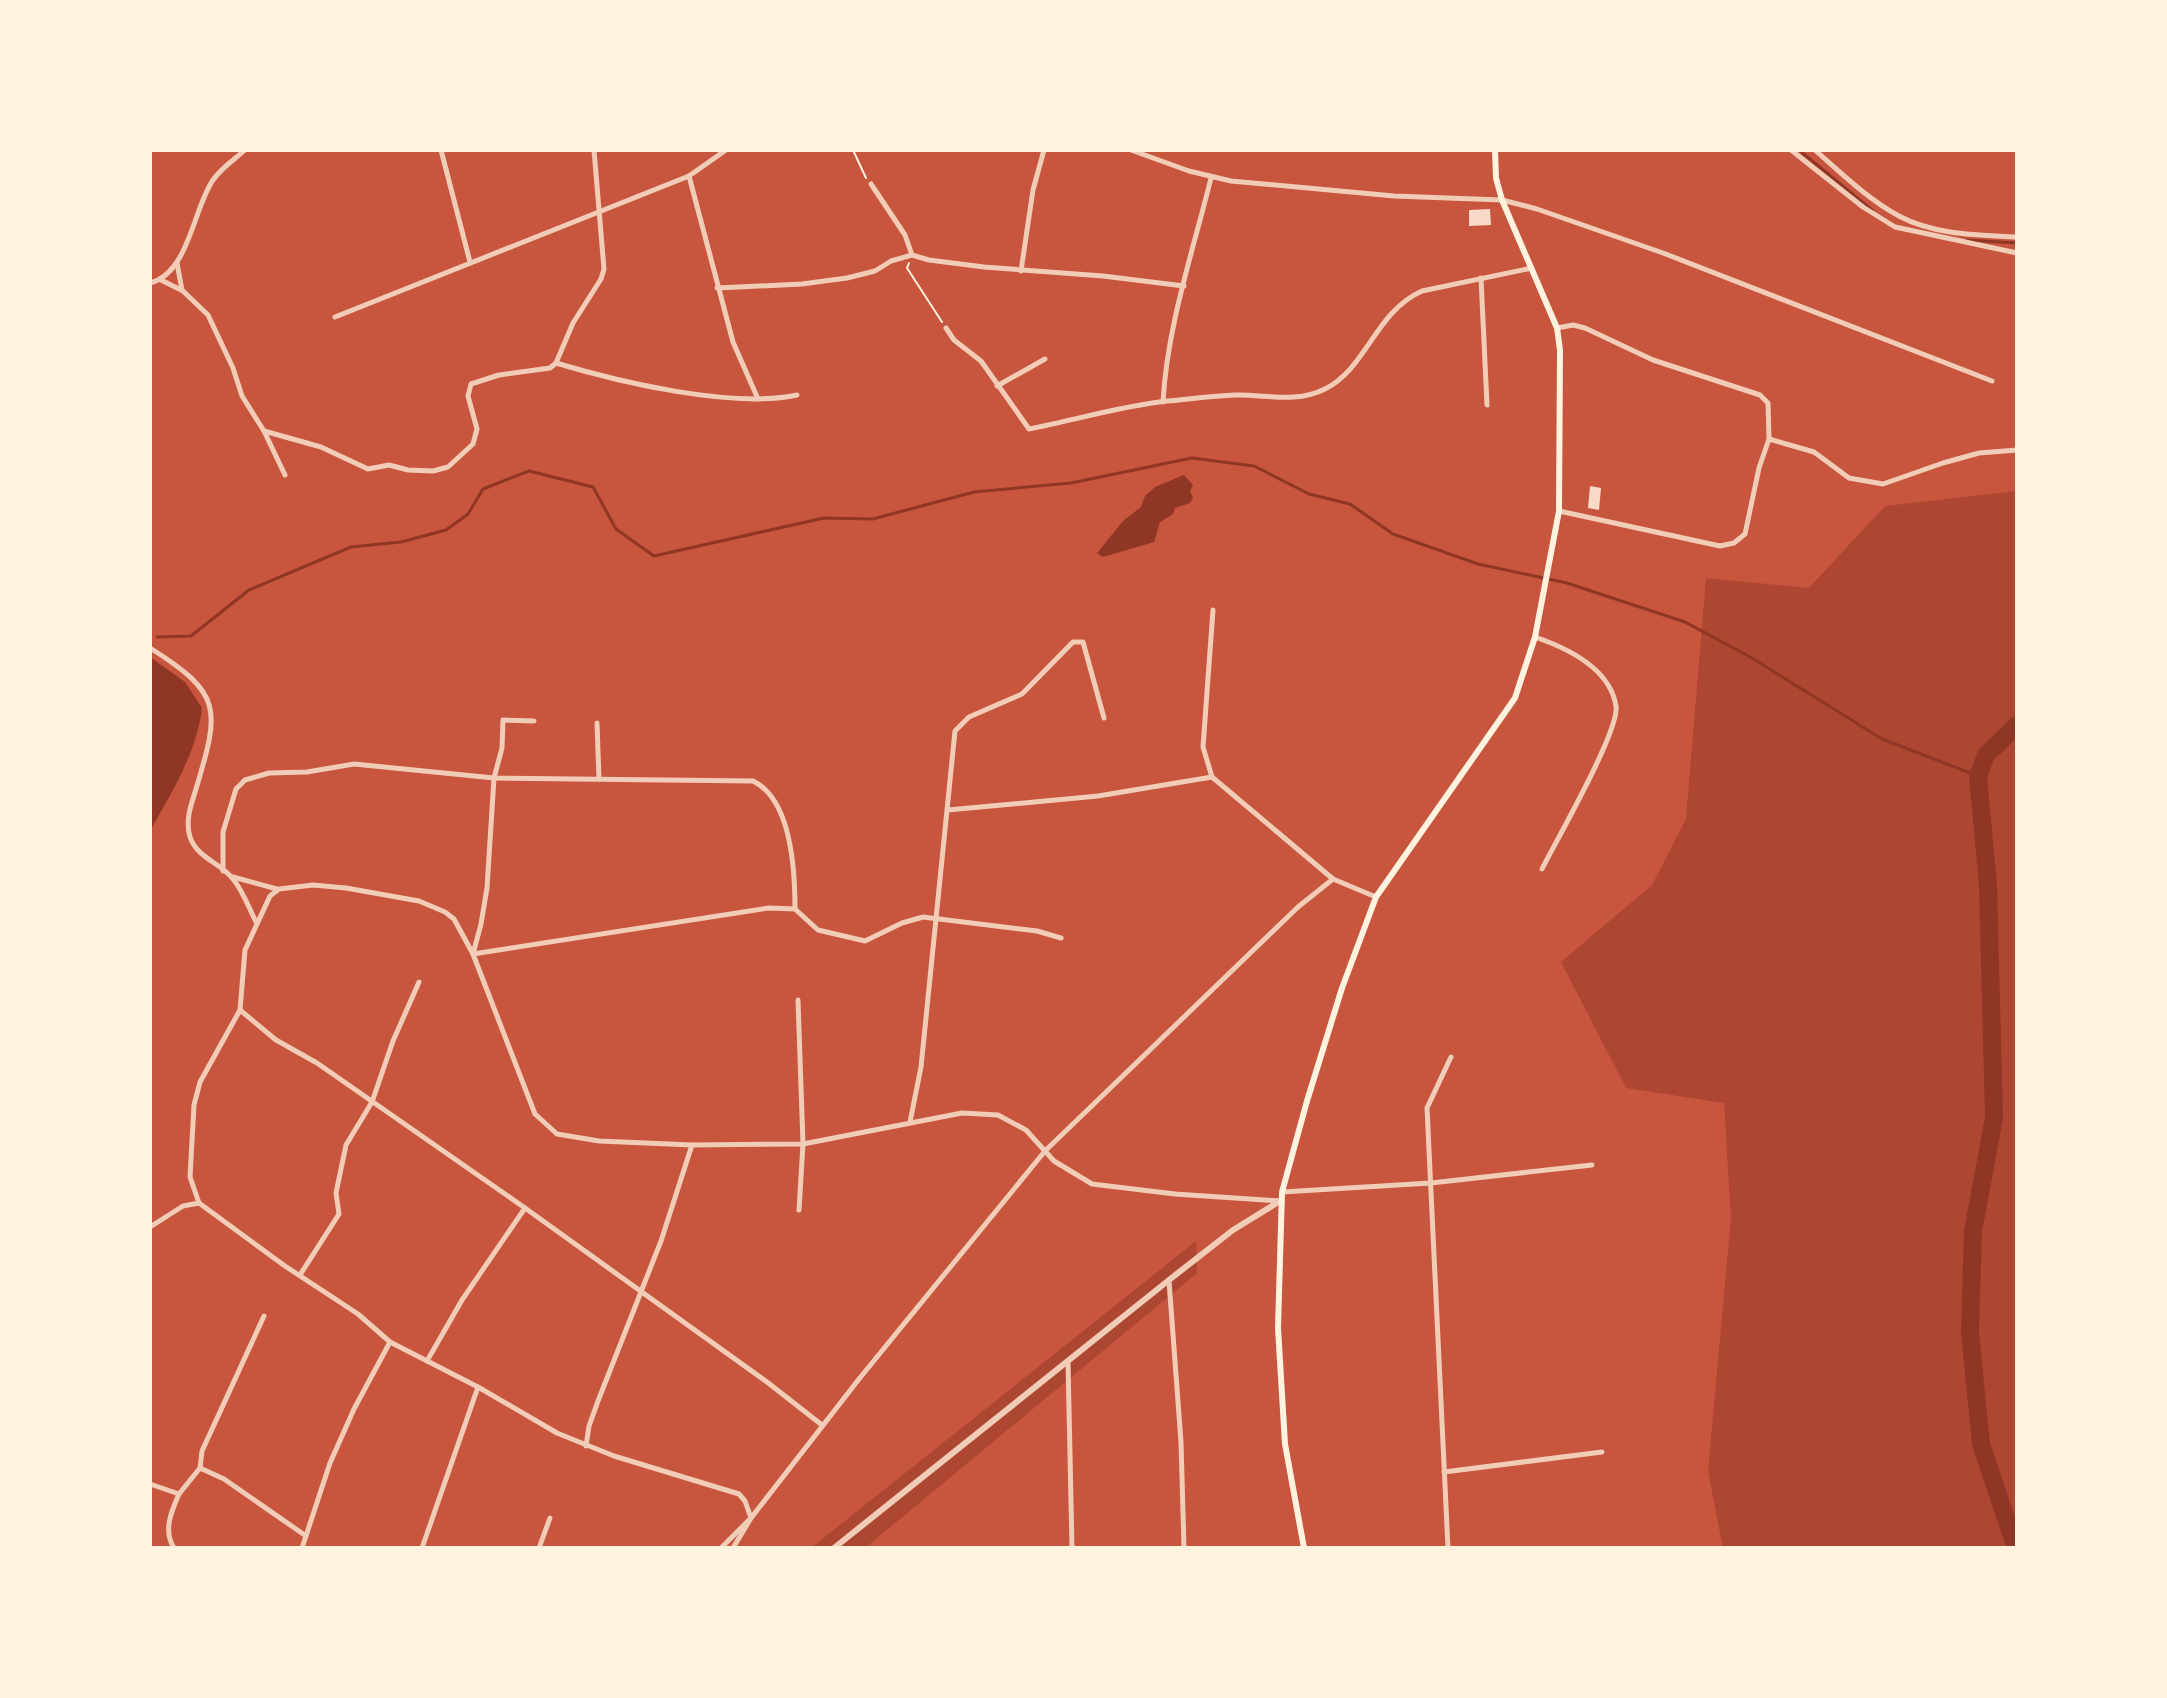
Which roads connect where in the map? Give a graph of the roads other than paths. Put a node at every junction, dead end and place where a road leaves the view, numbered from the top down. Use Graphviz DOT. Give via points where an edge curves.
graph roads {
  1 [pos="245,150"];
  2 [pos="441,150"];
  3 [pos="594,150"];
  4 [pos="726,150"];
  5 [pos="1044,150"];
  6 [pos="1131,150"];
  7 [pos="1495,150"];
  8 [pos="1791,150"];
  9 [pos="1815,150"];
  10 [pos="689,176"];
  11 [pos="1211,178"];
  12 [pos="871,184"];
  13 [pos="1502,200"];
  14 [pos="599,211"];
  15 [pos="1935,229"];
  16 [pos="2017,237"];
  17 [pos="1945,239"];
  18 [pos="2017,253"];
  19 [pos="912,255"];
  20 [pos="470,262"];
  21 [pos="177,263"];
  22 [pos="1533,267"];
  23 [pos="1021,271"];
  24 [pos="1481,278"];
  25 [pos="161,280"];
  26 [pos="150,283"];
  27 [pos="1184,286"];
  28 [pos="717,288"];
  29 [pos="183,291"];
  30 [pos="335,317"];
  31 [pos="946,328"];
  32 [pos="1557,328"];
  33 [pos="1045,359"];
  34 [pos="556,363"];
  35 [pos="1992,381"];
  36 [pos="997,386"];
  37 [pos="797,395"];
  38 [pos="758,399"];
  39 [pos="1163,402"];
  40 [pos="1487,405"];
  41 [pos="264,431"];
  42 [pos="1769,439"];
  43 [pos="2017,450"];
  44 [pos="285,475"];
  45 [pos="1559,511"];
  46 [pos="1213,610"];
  47 [pos="1535,637"];
  48 [pos="150,648"];
  49 [pos="1104,718"];
  50 [pos="534,721"];
  51 [pos="597,723"];
  52 [pos="1212,777"];
  53 [pos="494,778"];
  54 [pos="599,779"];
  55 [pos="948,810"];
  56 [pos="1542,869"];
  57 [pos="223,871"];
  58 [pos="232,877"];
  59 [pos="1333,879"];
  60 [pos="279,889"];
  61 [pos="1376,897"];
  62 [pos="795,909"];
  63 [pos="937,919"];
  64 [pos="256,923"];
  65 [pos="1061,938"];
  66 [pos="473,954"];
  67 [pos="419,982"];
  68 [pos="798,1000"];
  69 [pos="240,1010"];
  70 [pos="1451,1057"];
  71 [pos="372,1102"];
  72 [pos="910,1122"];
  73 [pos="803,1144"];
  74 [pos="692,1145"];
  75 [pos="1045,1151"];
  76 [pos="1592,1165"];
  77 [pos="1431,1183"];
  78 [pos="1282,1192"];
  79 [pos="1280,1201"];
  80 [pos="199,1203"];
  81 [pos="525,1208"];
  82 [pos="799,1210"];
  83 [pos="150,1227"];
  84 [pos="300,1275"];
  85 [pos="1169,1280"];
  86 [pos="642,1291"];
  87 [pos="264,1316"];
  88 [pos="390,1342"];
  89 [pos="427,1361"];
  90 [pos="1068,1362"];
  91 [pos="478,1387"];
  92 [pos="822,1425"];
  93 [pos="586,1446"];
  94 [pos="1602,1452"];
  95 [pos="200,1468"];
  96 [pos="1444,1472"];
  97 [pos="150,1484"];
  98 [pos="179,1494"];
  99 [pos="550,1518"];
  100 [pos="751,1518"];
  101 [pos="306,1536"];
  102 [pos="174,1548"];
  103 [pos="302,1548"];
  104 [pos="422,1548"];
  105 [pos="539,1548"];
  106 [pos="721,1548"];
  107 [pos="733,1548"];
  108 [pos="834,1548"];
  109 [pos="1072,1548"];
  110 [pos="1184,1548"];
  111 [pos="1304,1548"];
  112 [pos="1448,1548"];
  1 -- 21 [label="street" via="213,180"];
  2 -- 20 [label="street"];
  3 -- 14 [label="street"];
  4 -- 10 [label="street"];
  5 -- 23 [label="street"];
  6 -- 11 [label="street"];
  7 -- 13 [label="main road"];
  8 -- 17 [label="street" via="1882,221"];
  9 -- 15 [label="street" via="1900,217"];
  10 -- 14 [label="street"];
  10 -- 28 [label="street"];
  11 -- 13 [label="street" via="1394,196"];
  11 -- 27 [label="street"];
  12 -- 19 [label="street"];
  13 -- 22 [label="main road"];
  13 -- 35 [label="street" via="1663,253"];
  14 -- 20 [label="street"];
  14 -- 34 [label="street" via="604,269"];
  15 -- 16 [label="street"];
  15 -- 17 [label="street"];
  17 -- 18 [label="street"];
  19 -- 23 [label="street"];
  19 -- 28 [label="street" via="847,278"];
  20 -- 30 [label="street"];
  21 -- 25 [label="street"];
  21 -- 29 [label="street"];
  22 -- 24 [label="street"];
  22 -- 32 [label="main road"];
  23 -- 27 [label="street"];
  24 -- 39 [label="street" via="1410,297 1389,316 1343,379 1322,391 1286,399 1237,395"];
  24 -- 40 [label="street"];
  25 -- 26 [label="street"];
  25 -- 29 [label="street"];
  27 -- 39 [label="street"];
  28 -- 38 [label="street"];
  29 -- 41 [label="street" via="208,315 242,396"];
  31 -- 36 [label="street" via="981,361"];
  32 -- 42 [label="street" via="1585,328 1653,360 1760,395 1768,403"];
  32 -- 45 [label="main road"];
  33 -- 36 [label="street"];
  34 -- 38 [label="street" via="636,383"];
  34 -- 41 [label="street" via="471,384 468,396 477,429 473,444 448,467 433,471 389,465 368,469 321,447"];
  36 -- 39 [label="street" via="1029,429"];
  37 -- 38 [label="street"];
  41 -- 44 [label="street"];
  42 -- 43 [label="street" via="1814,452 1849,478 1883,484 1979,453"];
  42 -- 45 [label="street" via="1745,534 1734,543 1720,546"];
  45 -- 47 [label="main road"];
  46 -- 52 [label="street" via="1203,747"];
  47 -- 56 [label="street" via="1563,647 1596,671 1616,706 1610,735"];
  47 -- 61 [label="main road" via="1515,698"];
  48 -- 57 [label="street" via="198,683 209,699 210,744 187,824 191,840"];
  49 -- 55 [label="street" via="1083,642 1073,642 1022,694 961,723 953,742"];
  50 -- 53 [label="street" via="503,720"];
  51 -- 54 [label="street"];
  52 -- 55 [label="street" via="1098,796"];
  52 -- 59 [label="street"];
  53 -- 54 [label="street"];
  53 -- 57 [label="street" via="354,764 245,780 236,789 223,832"];
  53 -- 66 [label="street" via="487,888"];
  54 -- 62 [label="street" via="753,781 765,787 783,819 795,870"];
  55 -- 63 [label="street"];
  57 -- 58 [label="street"];
  58 -- 60 [label="street"];
  58 -- 64 [label="street"];
  59 -- 61 [label="street"];
  59 -- 75 [label="street"];
  60 -- 64 [label="street"];
  60 -- 66 [label="street" via="313,885 419,901 454,919"];
  61 -- 78 [label="main road" via="1342,988"];
  62 -- 63 [label="street" via="818,930 865,941 902,923"];
  62 -- 66 [label="street" via="769,908"];
  63 -- 65 [label="street"];
  63 -- 72 [label="street"];
  64 -- 69 [label="street" via="245,950"];
  66 -- 74 [label="street" via="535,1114 557,1134"];
  67 -- 71 [label="street"];
  68 -- 73 [label="street"];
  69 -- 71 [label="street" via="276,1040"];
  69 -- 80 [label="street" via="200,1082 194,1105 190,1177"];
  70 -- 77 [label="street" via="1427,1108"];
  71 -- 81 [label="street"];
  71 -- 84 [label="street" via="346,1145 336,1193 339,1214"];
  72 -- 73 [label="street"];
  72 -- 75 [label="street" via="962,1113 998,1115 1026,1130"];
  73 -- 74 [label="street"];
  73 -- 82 [label="street"];
  74 -- 86 [label="street"];
  75 -- 79 [label="street" via="1092,1184"];
  75 -- 92 [label="street"];
  76 -- 77 [label="street"];
  77 -- 78 [label="street"];
  77 -- 96 [label="street"];
  78 -- 79 [label="main road"];
  79 -- 85 [label="street"];
  79 -- 111 [label="main road" via="1278,1328 1284,1430"];
  80 -- 83 [label="street" via="183,1206"];
  80 -- 84 [label="street"];
  81 -- 86 [label="street"];
  81 -- 89 [label="street"];
  84 -- 88 [label="street"];
  85 -- 90 [label="street"];
  85 -- 110 [label="street"];
  86 -- 92 [label="street"];
  86 -- 93 [label="street" via="598,1401"];
  87 -- 95 [label="street" via="202,1451"];
  88 -- 89 [label="street"];
  88 -- 101 [label="street" via="330,1463"];
  89 -- 91 [label="street"];
  90 -- 108 [label="street"];
  90 -- 109 [label="street"];
  91 -- 93 [label="street"];
  91 -- 104 [label="street"];
  92 -- 100 [label="street"];
  93 -- 100 [label="street" via="739,1494"];
  94 -- 96 [label="street"];
  95 -- 98 [label="street"];
  95 -- 101 [label="street"];
  96 -- 112 [label="street"];
  97 -- 98 [label="street"];
  98 -- 102 [label="street" via="170,1514 168,1538"];
  99 -- 105 [label="street"];
  100 -- 106 [label="street"];
  100 -- 107 [label="street"];
  101 -- 103 [label="street"];
}
